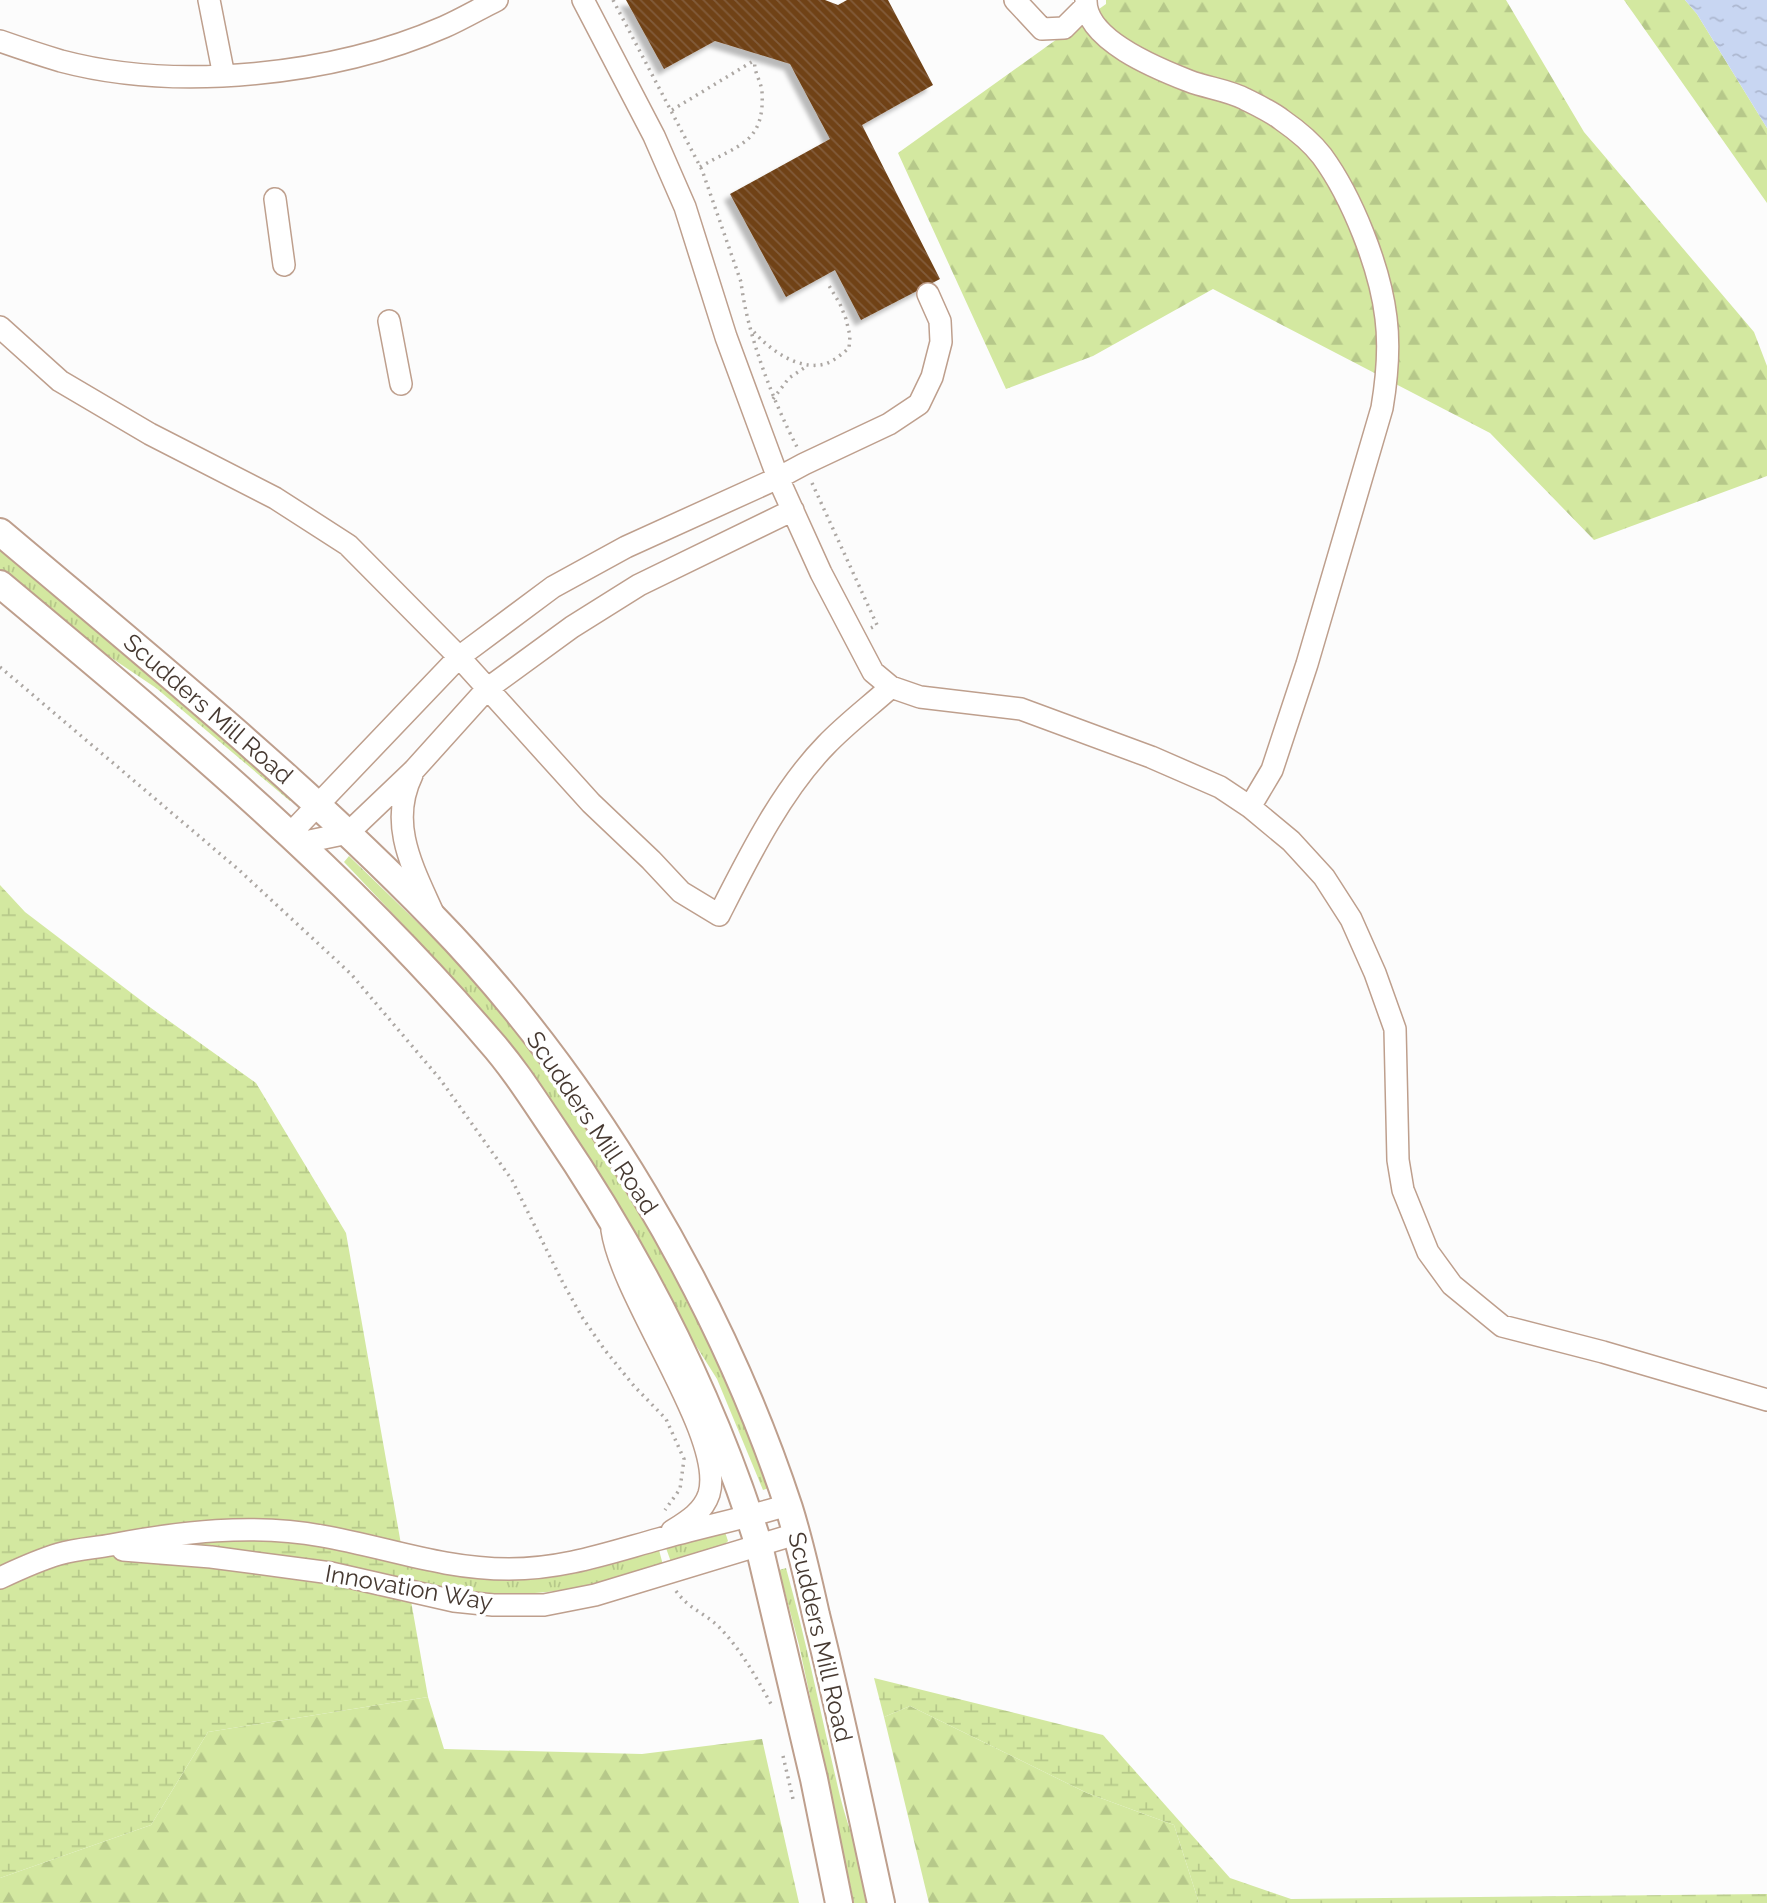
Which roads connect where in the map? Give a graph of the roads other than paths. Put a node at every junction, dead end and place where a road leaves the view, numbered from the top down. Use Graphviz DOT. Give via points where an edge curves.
graph roads {
  1 [pos="209,0"];
  2 [pos="497,0"];
  3 [pos="583,0"];
  4 [pos="1015,0"];
  5 [pos="1085,4"];
  6 [pos="0,41"];
  7 [pos="225,76"];
  8 [pos="275,199"];
  9 [pos="284,265"];
  10 [pos="928,294"];
  11 [pos="389,321"];
  12 [pos="0,327"];
  13 [pos="401,384"];
  14 [pos="778,478"];
  15 [pos="793,510"];
  16 [pos="0,532"];
  17 [pos="0,584"];
  18 [pos="459,657"];
  19 [pos="891,687"];
  20 [pos="487,689"];
  21 [pos="414,770"];
  22 [pos="318,805"];
  23 [pos="1250,807"];
  24 [pos="348,833"];
  25 [pos="295,838"];
  26 [pos="437,921"];
  27 [pos="611,1219"];
  28 [pos="1767,1400"];
  29 [pos="788,1505"];
  30 [pos="750,1517"];
  31 [pos="298,1532"];
  32 [pos="796,1534"];
  33 [pos="659,1539"];
  34 [pos="759,1546"];
  35 [pos="93,1548"];
  36 [pos="293,1568"];
  37 [pos="0,1578"];
  38 [pos="839,1903"];
  39 [pos="881,1903"];
  1 -- 7 [label="street"];
  2 -- 7 [label="street" via="444,27 337,61"];
  3 -- 14 [label="street" via="654,136 685,207"];
  4 -- 5 [label="street" via="1042,29 1063,28"];
  5 -- 23 [label="street" via="1097,30 1125,51 1190,82 1244,98 1282,119 1321,154 1371,253 1386,317 1388,368 1382,408 1272,771"];
  6 -- 7 [label="street" via="62,61 114,71"];
  8 -- 9 [label="street"];
  10 -- 14 [label="street" via="940,321 941,342 919,404"];
  11 -- 13 [label="street"];
  12 -- 18 [label="street" via="60,381 150,434 275,498 348,545"];
  14 -- 15 [label="street"];
  14 -- 18 [label="street" via="626,547 553,587"];
  15 -- 19 [label="street" via="873,672"];
  15 -- 20 [label="street" via="639,585"];
  16 -- 22 [label="main road, Scudders Mill Road"];
  17 -- 25 [label="main road, Scudders Mill Road"];
  18 -- 20 [label="street"];
  18 -- 22 [label="street"];
  19 -- 20 [label="street" via="825,746 786,796 719,915 681,892 591,803"];
  19 -- 23 [label="street" via="920,697 1021,709 1151,757 1220,787"];
  20 -- 21 [label="street"];
  21 -- 24 [label="street"];
  21 -- 26 [label="street" via="401,808 404,843"];
  22 -- 24 [label="main road, Scudders Mill Road"];
  22 -- 25 [label="street"];
  23 -- 28 [label="street" via="1324,877 1351,919 1375,972 1395,1029 1398,1160 1403,1190 1428,1252 1452,1285 1502,1326"];
  24 -- 25 [label="street"];
  24 -- 26 [label="main road, Scudders Mill Road"];
  25 -- 27 [label="main road, Scudders Mill Road" via="387,928 491,1041"];
  26 -- 29 [label="main road, Scudders Mill Road" via="555,1062 641,1188 738,1375"];
  27 -- 30 [label="main road, Scudders Mill Road" via="692,1372"];
  27 -- 33 [label="street" via="625,1275 711,1465 709,1492 699,1513"];
  29 -- 30 [label="street"];
  29 -- 32 [label="main road, Scudders Mill Road"];
  30 -- 33 [label="street"];
  30 -- 34 [label="main road, Scudders Mill Road"];
  31 -- 33 [label="street, Innovation Way" via="425,1561 510,1569 559,1566"];
  31 -- 35 [label="street, Innovation Way" via="247,1529 159,1536"];
  31 -- 36 [label="street"];
  32 -- 34 [label="street, Innovation Way"];
  32 -- 39 [label="main road, Scudders Mill Road"];
  34 -- 36 [label="street, Innovation Way" via="595,1595 544,1605 454,1601"];
  34 -- 38 [label="main road, Scudders Mill Road"];
  35 -- 36 [label="street, Innovation Way"];
  35 -- 37 [label="street, Innovation Way" via="62,1553"];
}
